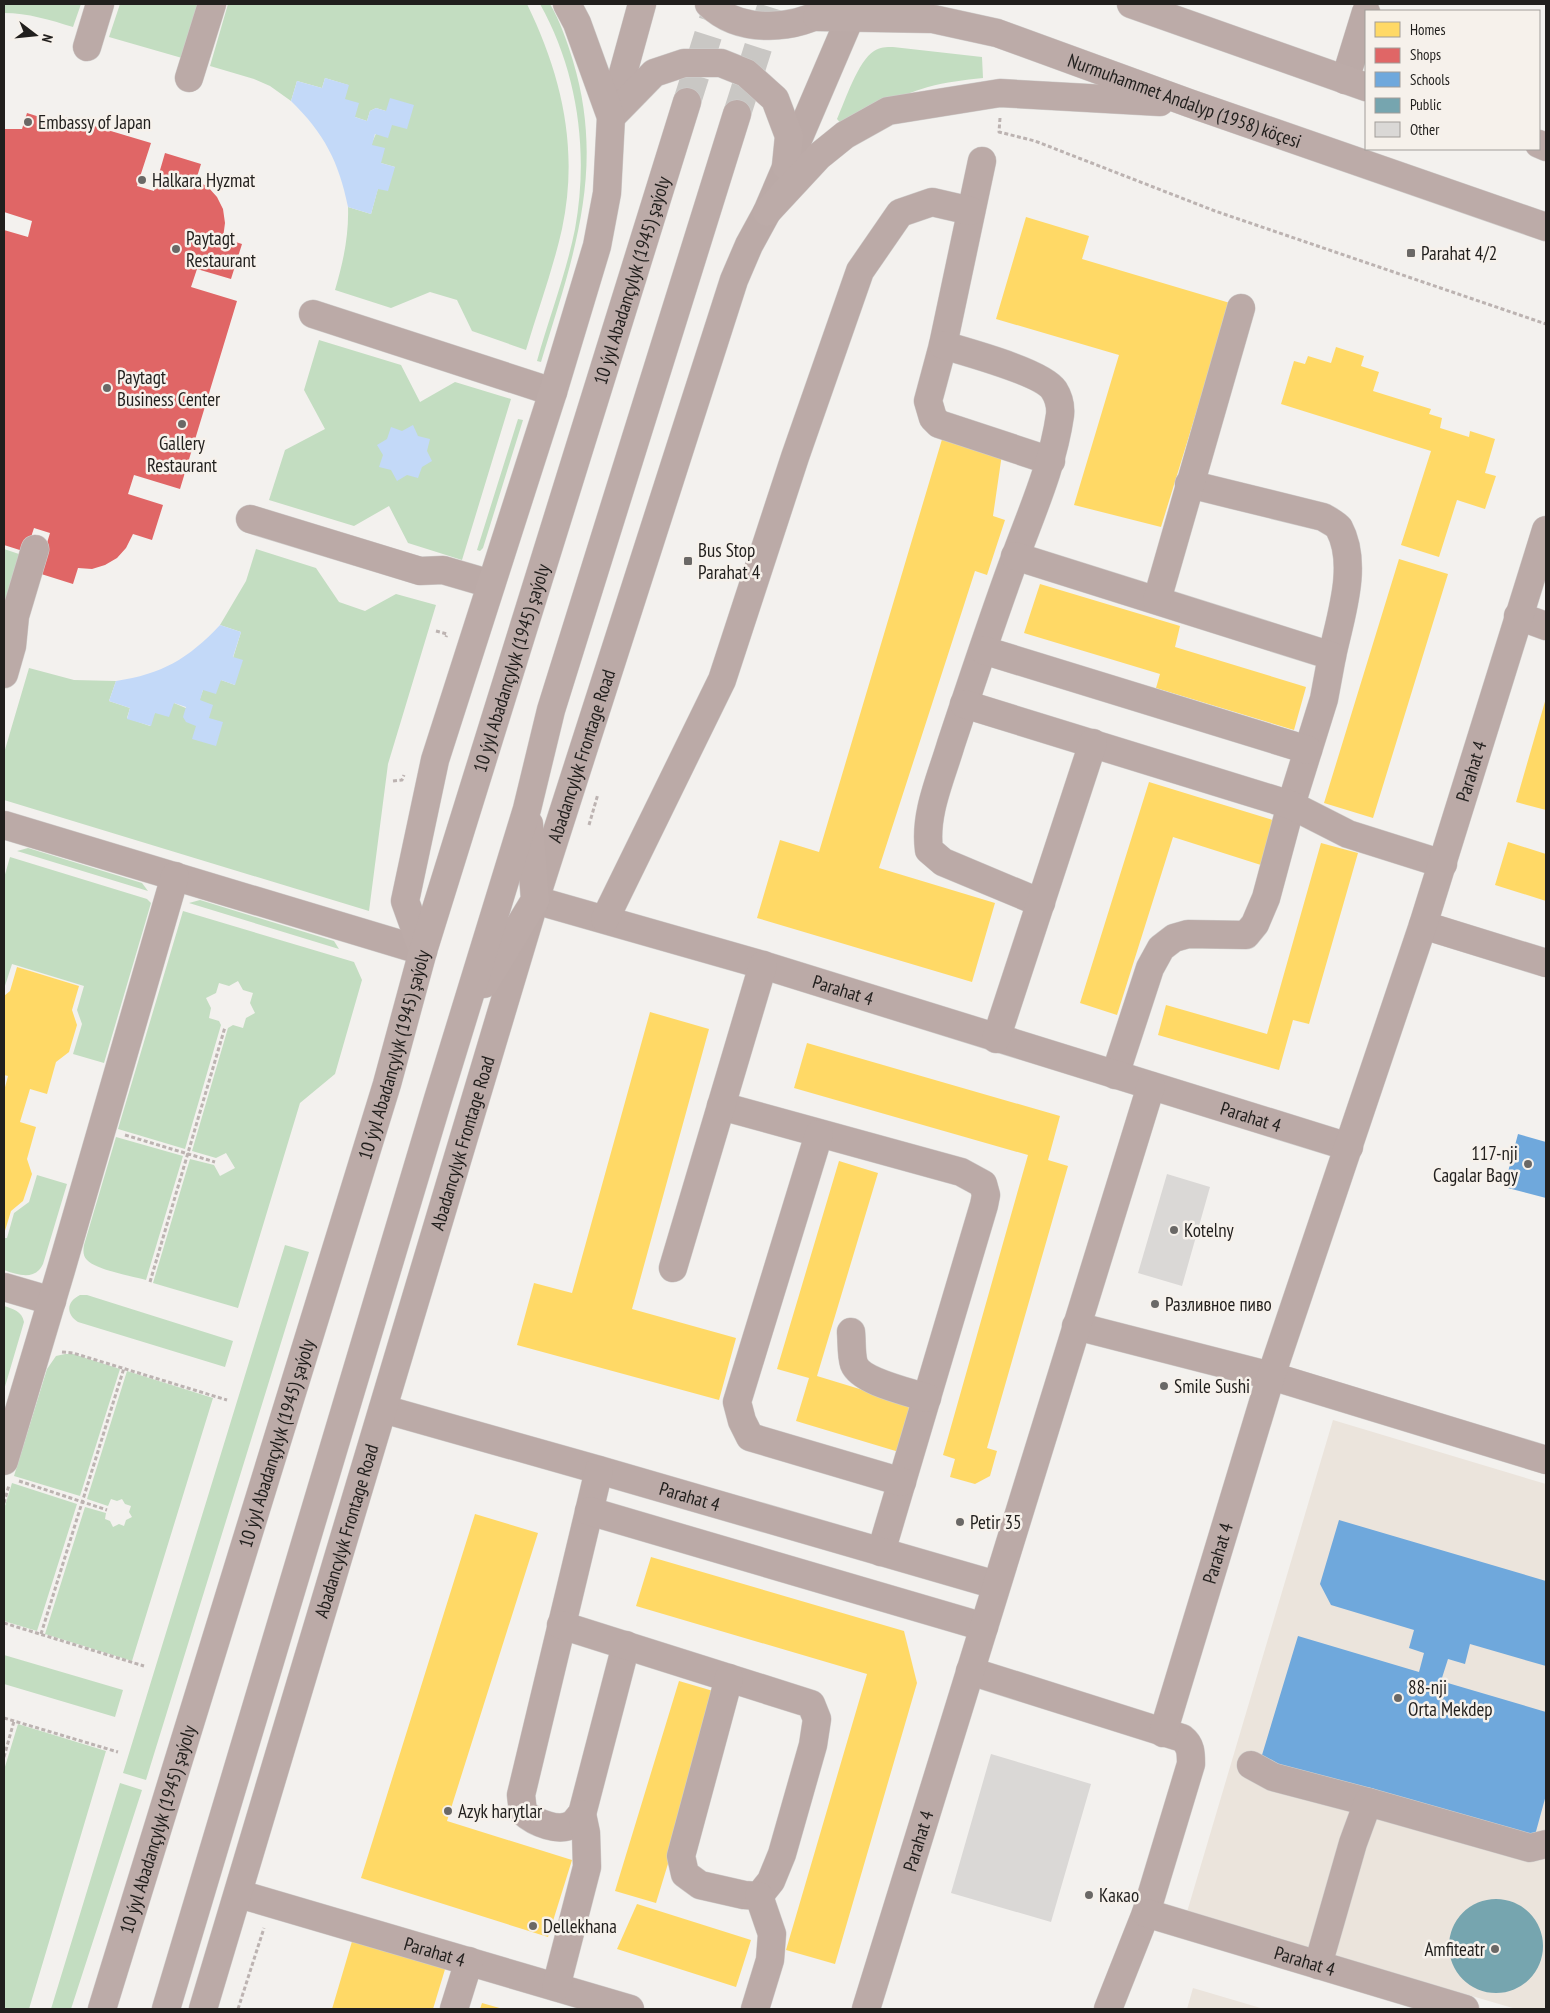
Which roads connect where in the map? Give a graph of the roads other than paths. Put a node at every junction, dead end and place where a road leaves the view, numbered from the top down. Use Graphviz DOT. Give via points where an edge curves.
graph roads {
  1 [pos="100,4"];
  2 [pos="212,4"];
  3 [pos="567,4"];
  4 [pos="642,4"];
  5 [pos="709,4"];
  6 [pos="1131,4"];
  7 [pos="1172,4"];
  8 [pos="840,11"];
  9 [pos="1365,19"];
  10 [pos="1218,33"];
  11 [pos="87,47"];
  12 [pos="189,78"];
  13 [pos="1356,83"];
  14 [pos="687,102"];
  15 [pos="1189,103"];
  16 [pos="737,114"];
  17 [pos="611,117"];
  18 [pos="982,160"];
  19 [pos="786,166"];
  20 [pos="971,211"];
  21 [pos="767,212"];
  22 [pos="1546,227"];
  23 [pos="1241,308"];
  24 [pos="313,314"];
  25 [pos="943,344"];
  26 [pos="552,392"];
  27 [pos="1051,461"];
  28 [pos="1189,484"];
  29 [pos="250,519"];
  30 [pos="1546,530"];
  31 [pos="35,549"];
  32 [pos="1015,556"];
  33 [pos="491,584"];
  34 [pos="1158,600"];
  35 [pos="1518,616"];
  36 [pos="1546,626"];
  37 [pos="983,650"];
  38 [pos="1332,656"];
  39 [pos="4,674"];
  40 [pos="964,704"];
  41 [pos="1092,743"];
  42 [pos="1308,750"];
  43 [pos="1291,805"];
  44 [pos="528,809"];
  45 [pos="5,829"];
  46 [pos="1443,864"];
  47 [pos="175,876"];
  48 [pos="535,900"];
  49 [pos="1041,903"];
  50 [pos="605,919"];
  51 [pos="1423,925"];
  52 [pos="423,951"];
  53 [pos="1546,964"];
  54 [pos="763,966"];
  55 [pos="463,1020"];
  56 [pos="996,1039"];
  57 [pos="1115,1075"];
  58 [pos="1151,1086"];
  59 [pos="721,1106"];
  60 [pos="819,1134"];
  61 [pos="1350,1148"];
  62 [pos="673,1268"];
  63 [pos="4,1287"];
  64 [pos="52,1301"];
  65 [pos="1076,1326"];
  66 [pos="851,1332"];
  67 [pos="1271,1376"];
  68 [pos="927,1398"];
  69 [pos="383,1409"];
  70 [pos="4,1460"];
  71 [pos="1546,1460"];
  72 [pos="599,1470"];
  73 [pos="902,1482"];
  74 [pos="589,1511"];
  75 [pos="881,1552"];
  76 [pos="996,1586"];
  77 [pos="561,1624"];
  78 [pos="984,1627"];
  79 [pos="626,1645"];
  80 [pos="970,1671"];
  81 [pos="729,1678"];
  82 [pos="1163,1732"];
  83 [pos="1251,1765"];
  84 [pos="1368,1802"];
  85 [pos="582,1814"];
  86 [pos="1546,1844"];
  87 [pos="239,1894"];
  88 [pos="760,1896"];
  89 [pos="1146,1913"];
  90 [pos="468,1961"];
  91 [pos="1318,1965"];
  92 [pos="556,1987"];
  93 [pos="102,2009"];
  94 [pos="166,2009"];
  95 [pos="203,2009"];
  96 [pos="454,2009"];
  97 [pos="630,2009"];
  98 [pos="755,2009"];
  99 [pos="866,2009"];
  100 [pos="1108,2009"];
  101 [pos="1465,2009"];
  1 -- 11 [label="street"];
  2 -- 12 [label="street"];
  3 -- 17 [label="main road"];
  4 -- 17 [label="main road"];
  5 -- 8 [label="main road, Nurmuhammet Andalyp (1958) köçesi" via="717,11 749,24 783,26"];
  6 -- 10 [label="main road"];
  7 -- 10 [label="main road"];
  8 -- 15 [label="main road, Nurmuhammet Andalyp (1958) köçesi" via="933,18 997,33"];
  8 -- 19 [label="street"];
  9 -- 13 [label="street"];
  10 -- 13 [label="main road"];
  14 -- 52 [label="main road, 10 ýyl Abadançylyk (1945) şaýoly"];
  15 -- 21 [label="main road" via="1000,93 888,111 845,135 819,156"];
  15 -- 22 [label="main road, Nurmuhammet Andalyp (1958) köçesi"];
  16 -- 44 [label="main road" via="551,710"];
  17 -- 19 [label="main road" via="654,73 684,63 721,63 746,73 775,99 789,136"];
  17 -- 26 [label="main road" via="607,193 597,246"];
  18 -- 20 [label="street"];
  19 -- 21 [label="street"];
  20 -- 25 [label="street"];
  20 -- 50 [label="street" via="932,202 900,214 860,271 722,680"];
  21 -- 48 [label="street, Abadancylyk Frontage Road" via="734,280"];
  23 -- 28 [label="street"];
  24 -- 26 [label="street"];
  25 -- 27 [label="street" via="1032,374 1052,388 1059,400 1060,413"];
  25 -- 27 [label="street" via="928,401 933,418 940,424"];
  26 -- 33 [label="main road"];
  27 -- 32 [label="street"];
  28 -- 34 [label="street"];
  28 -- 38 [label="street" via="1323,517 1338,527 1349,574"];
  29 -- 33 [label="street" via="420,571 443,570"];
  30 -- 35 [label="street, Parahat 4"];
  31 -- 39 [label="street" via="15,616 12,646"];
  32 -- 34 [label="street"];
  32 -- 37 [label="street"];
  33 -- 52 [label="main road" via="435,760 405,901"];
  34 -- 38 [label="street"];
  35 -- 36 [label="street"];
  35 -- 46 [label="street, Parahat 4"];
  37 -- 40 [label="street"];
  37 -- 42 [label="street"];
  38 -- 42 [label="street" via="1324,698"];
  40 -- 41 [label="street"];
  40 -- 49 [label="street" via="933,800 927,833 929,850 943,862"];
  41 -- 43 [label="street"];
  41 -- 49 [label="street"];
  42 -- 43 [label="street"];
  43 -- 46 [label="street" via="1348,834"];
  43 -- 57 [label="street" via="1266,898 1255,924 1246,935 1188,934 1174,938 1161,948 1146,977"];
  44 -- 48 [label="main road"];
  44 -- 55 [label="main road"];
  45 -- 47 [label="street"];
  46 -- 51 [label="street, Parahat 4"];
  47 -- 52 [label="street"];
  47 -- 64 [label="street"];
  48 -- 50 [label="street, Parahat 4"];
  48 -- 55 [label="main road"];
  48 -- 69 [label="street, Abadancylyk Frontage Road"];
  49 -- 56 [label="street"];
  50 -- 54 [label="street, Parahat 4"];
  51 -- 53 [label="street"];
  51 -- 61 [label="street, Parahat 4"];
  52 -- 93 [label="main road, 10 ýyl Abadançylyk (1945) şaýoly" via="384,1094"];
  54 -- 56 [label="street, Parahat 4"];
  54 -- 59 [label="street"];
  55 -- 94 [label="main road"];
  56 -- 57 [label="street, Parahat 4"];
  57 -- 58 [label="street, Parahat 4"];
  58 -- 61 [label="street, Parahat 4"];
  58 -- 65 [label="street, Parahat 4"];
  59 -- 60 [label="street"];
  59 -- 62 [label="street"];
  60 -- 68 [label="street" via="961,1172 983,1184 984,1205"];
  60 -- 73 [label="street" via="737,1402 750,1437"];
  61 -- 67 [label="street, Parahat 4"];
  63 -- 64 [label="street"];
  64 -- 70 [label="street"];
  65 -- 67 [label="street"];
  65 -- 76 [label="street, Parahat 4"];
  66 -- 68 [label="street" via="854,1364 860,1372 868,1378"];
  67 -- 71 [label="street"];
  67 -- 82 [label="street, Parahat 4"];
  68 -- 73 [label="street"];
  69 -- 72 [label="street, Parahat 4"];
  69 -- 87 [label="street, Abadancylyk Frontage Road"];
  72 -- 74 [label="street"];
  72 -- 75 [label="street, Parahat 4"];
  73 -- 75 [label="street"];
  74 -- 77 [label="street"];
  74 -- 78 [label="street"];
  75 -- 76 [label="street, Parahat 4"];
  76 -- 78 [label="street, Parahat 4"];
  77 -- 79 [label="street"];
  77 -- 85 [label="street" via="521,1795 522,1812 533,1821 560,1828 573,1824"];
  78 -- 80 [label="street, Parahat 4"];
  79 -- 81 [label="street"];
  79 -- 85 [label="street"];
  80 -- 82 [label="street"];
  80 -- 99 [label="street, Parahat 4"];
  81 -- 88 [label="street" via="682,1856 685,1874 700,1885 744,1896"];
  81 -- 88 [label="street" via="811,1704 817,1719 813,1745 782,1854 772,1881"];
  82 -- 89 [label="street" via="1188,1743 1191,1764"];
  83 -- 84 [label="street" via="1272,1777"];
  84 -- 86 [label="street" via="1530,1848"];
  84 -- 91 [label="street"];
  85 -- 92 [label="street" via="587,1867"];
  87 -- 90 [label="street, Parahat 4"];
  87 -- 95 [label="street, Abadancylyk Frontage Road"];
  88 -- 98 [label="street" via="772,1934 770,1960"];
  89 -- 91 [label="street, Parahat 4"];
  89 -- 100 [label="street"];
  90 -- 92 [label="street, Parahat 4"];
  90 -- 96 [label="street"];
  91 -- 101 [label="street, Parahat 4"];
  92 -- 97 [label="street, Parahat 4"];
}
